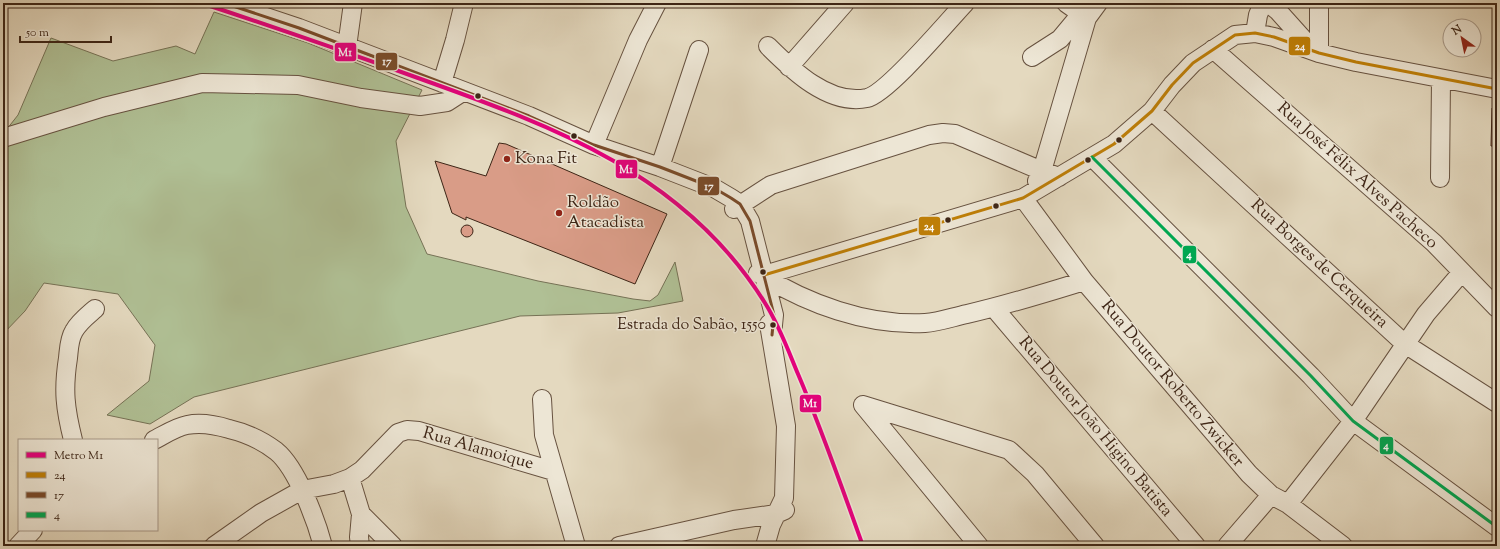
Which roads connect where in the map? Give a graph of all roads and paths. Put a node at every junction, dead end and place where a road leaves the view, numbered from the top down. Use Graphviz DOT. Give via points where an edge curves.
graph roads {
  1 [pos="224,3"];
  2 [pos="353,3"];
  3 [pos="464,3"];
  4 [pos="657,3"];
  5 [pos="845,3"];
  6 [pos="965,3"];
  7 [pos="1066,3"];
  8 [pos="1098,3"];
  9 [pos="1263,3"];
  10 [pos="1268,3"];
  11 [pos="1319,3"];
  12 [pos="257,9"];
  13 [pos="1084,16"];
  14 [pos="1255,32"];
  15 [pos="768,46"];
  16 [pos="347,47"];
  17 [pos="1213,49"];
  18 [pos="698,50"];
  19 [pos="1316,52"];
  20 [pos="1032,57"];
  21 [pos="789,67"];
  22 [pos="1441,78"];
  23 [pos="442,83"];
  24 [pos="1497,88"];
  25 [pos="464,91"];
  26 [pos="1152,111"];
  27 [pos="3,138"];
  28 [pos="594,145"];
  29 [pos="1092,157"];
  30 [pos="660,167"];
  31 [pos="1042,171"];
  32 [pos="1060,177"];
  33 [pos="1440,178"];
  34 [pos="1018,200"];
  35 [pos="735,204"];
  36 [pos="747,255"];
  37 [pos="1462,272"];
  38 [pos="764,275"];
  39 [pos="1084,281"];
  40 [pos="994,308"];
  41 [pos="1497,308"];
  42 [pos="95,309"];
  43 [pos="772,335"];
  44 [pos="1405,344"];
  45 [pos="542,399"];
  46 [pos="1497,403"];
  47 [pos="1353,421"];
  48 [pos="73,439"];
  49 [pos="156,439"];
  50 [pos="553,471"];
  51 [pos="350,478"];
  52 [pos="302,490"];
  53 [pos="1271,495"];
  54 [pos="1288,504"];
  55 [pos="783,510"];
  56 [pos="361,514"];
  57 [pos="1497,527"];
  58 [pos="32,531"];
  59 [pos="18,546"];
  60 [pos="214,546"];
  61 [pos="323,546"];
  62 [pos="360,546"];
  63 [pos="393,546"];
  64 [pos="576,546"];
  65 [pos="619,546"];
  66 [pos="765,546"];
  67 [pos="777,546"];
  68 [pos="979,546"];
  69 [pos="1095,546"];
  70 [pos="1196,546"];
  71 [pos="1227,546"];
  72 [pos="1343,546"];
  1 -- 12 [label="street"];
  2 -- 16 [label="street"];
  3 -- 23 [label="street" via="456,40"];
  4 -- 28 [label="street" via="638,40"];
  5 -- 21 [label="street"];
  6 -- 21 [label="street" via="888,86 867,98 848,98 818,89"];
  7 -- 13 [label="street"];
  8 -- 13 [label="street"];
  9 -- 14 [label="street"];
  10 -- 19 [label="street"];
  11 -- 19 [label="street"];
  12 -- 16 [label="street"];
  13 -- 20 [label="street" via="1060,38"];
  13 -- 31 [label="street" via="1075,64"];
  14 -- 17 [label="street" via="1235,35"];
  14 -- 19 [label="street"];
  15 -- 21 [label="street"];
  16 -- 23 [label="street"];
  17 -- 26 [label="street" via="1193,63 1172,84"];
  17 -- 37 [label="street, Rua José Félix Alves Pacheco" via="1434,243"];
  18 -- 30 [label="street"];
  19 -- 22 [label="street"];
  22 -- 24 [label="street"];
  22 -- 33 [label="street"];
  23 -- 25 [label="street"];
  25 -- 27 [label="street" via="447,102 420,106 361,98 298,85 202,83 104,107"];
  25 -- 28 [label="street"];
  26 -- 29 [label="street" via="1114,144"];
  26 -- 44 [label="street, Rua Borges de Cerqueira"];
  28 -- 30 [label="street"];
  29 -- 32 [label="street"];
  29 -- 47 [label="street"];
  30 -- 35 [label="street" via="714,188"];
  31 -- 32 [label="street"];
  31 -- 34 [label="street" via="1033,187"];
  31 -- 35 [label="street" via="955,134 943,133 929,135 771,185"];
  32 -- 34 [label="street"];
  34 -- 38 [label="street"];
  34 -- 39 [label="street, Rua Doutor Roberto Zwicker"];
  35 -- 36 [label="street"];
  35 -- 38 [label="street" via="750,221"];
  36 -- 38 [label="street" via="758,273"];
  36 -- 43 [label="street"];
  37 -- 41 [label="street, Rua José Félix Alves Pacheco"];
  37 -- 44 [label="street" via="1426,314"];
  38 -- 40 [label="street" via="791,291 865,319 902,323 927,322"];
  38 -- 43 [label="street" via="774,315"];
  39 -- 40 [label="street"];
  39 -- 53 [label="street, Rua Doutor Roberto Zwicker" via="1249,474"];
  40 -- 70 [label="street, Rua Doutor João Higino Batista"];
  42 -- 48 [label="street" via="81,320 73,332 69,345 64,382"];
  43 -- 55 [label="street" via="786,426"];
  44 -- 46 [label="street, Rua Borges de Cerqueira"];
  44 -- 47 [label="street"];
  45 -- 50 [label="street" via="544,435"];
  47 -- 54 [label="street"];
  47 -- 57 [label="street"];
  49 -- 52 [label="street" via="187,425 210,424 237,431 277,452 288,465"];
  50 -- 51 [label="street, Rua Alamoique" via="419,431 407,430 391,439 373,460"];
  50 -- 64 [label="street"];
  51 -- 52 [label="street, Rua Alamoique"];
  51 -- 56 [label="street"];
  52 -- 60 [label="street, Rua Alamoique" via="261,513"];
  52 -- 61 [label="street" via="317,523"];
  53 -- 54 [label="street, Rua Doutor Roberto Zwicker"];
  53 -- 71 [label="street"];
  54 -- 72 [label="street, Rua Doutor Roberto Zwicker"];
  55 -- 65 [label="street"];
  55 -- 66 [label="street"];
  55 -- 67 [label="street"];
  56 -- 62 [label="street"];
  56 -- 63 [label="street"];
  58 -- 59 [label="street"];
  68 -- 69 [label="street" via="863,405 1009,450 1035,474"];
}
